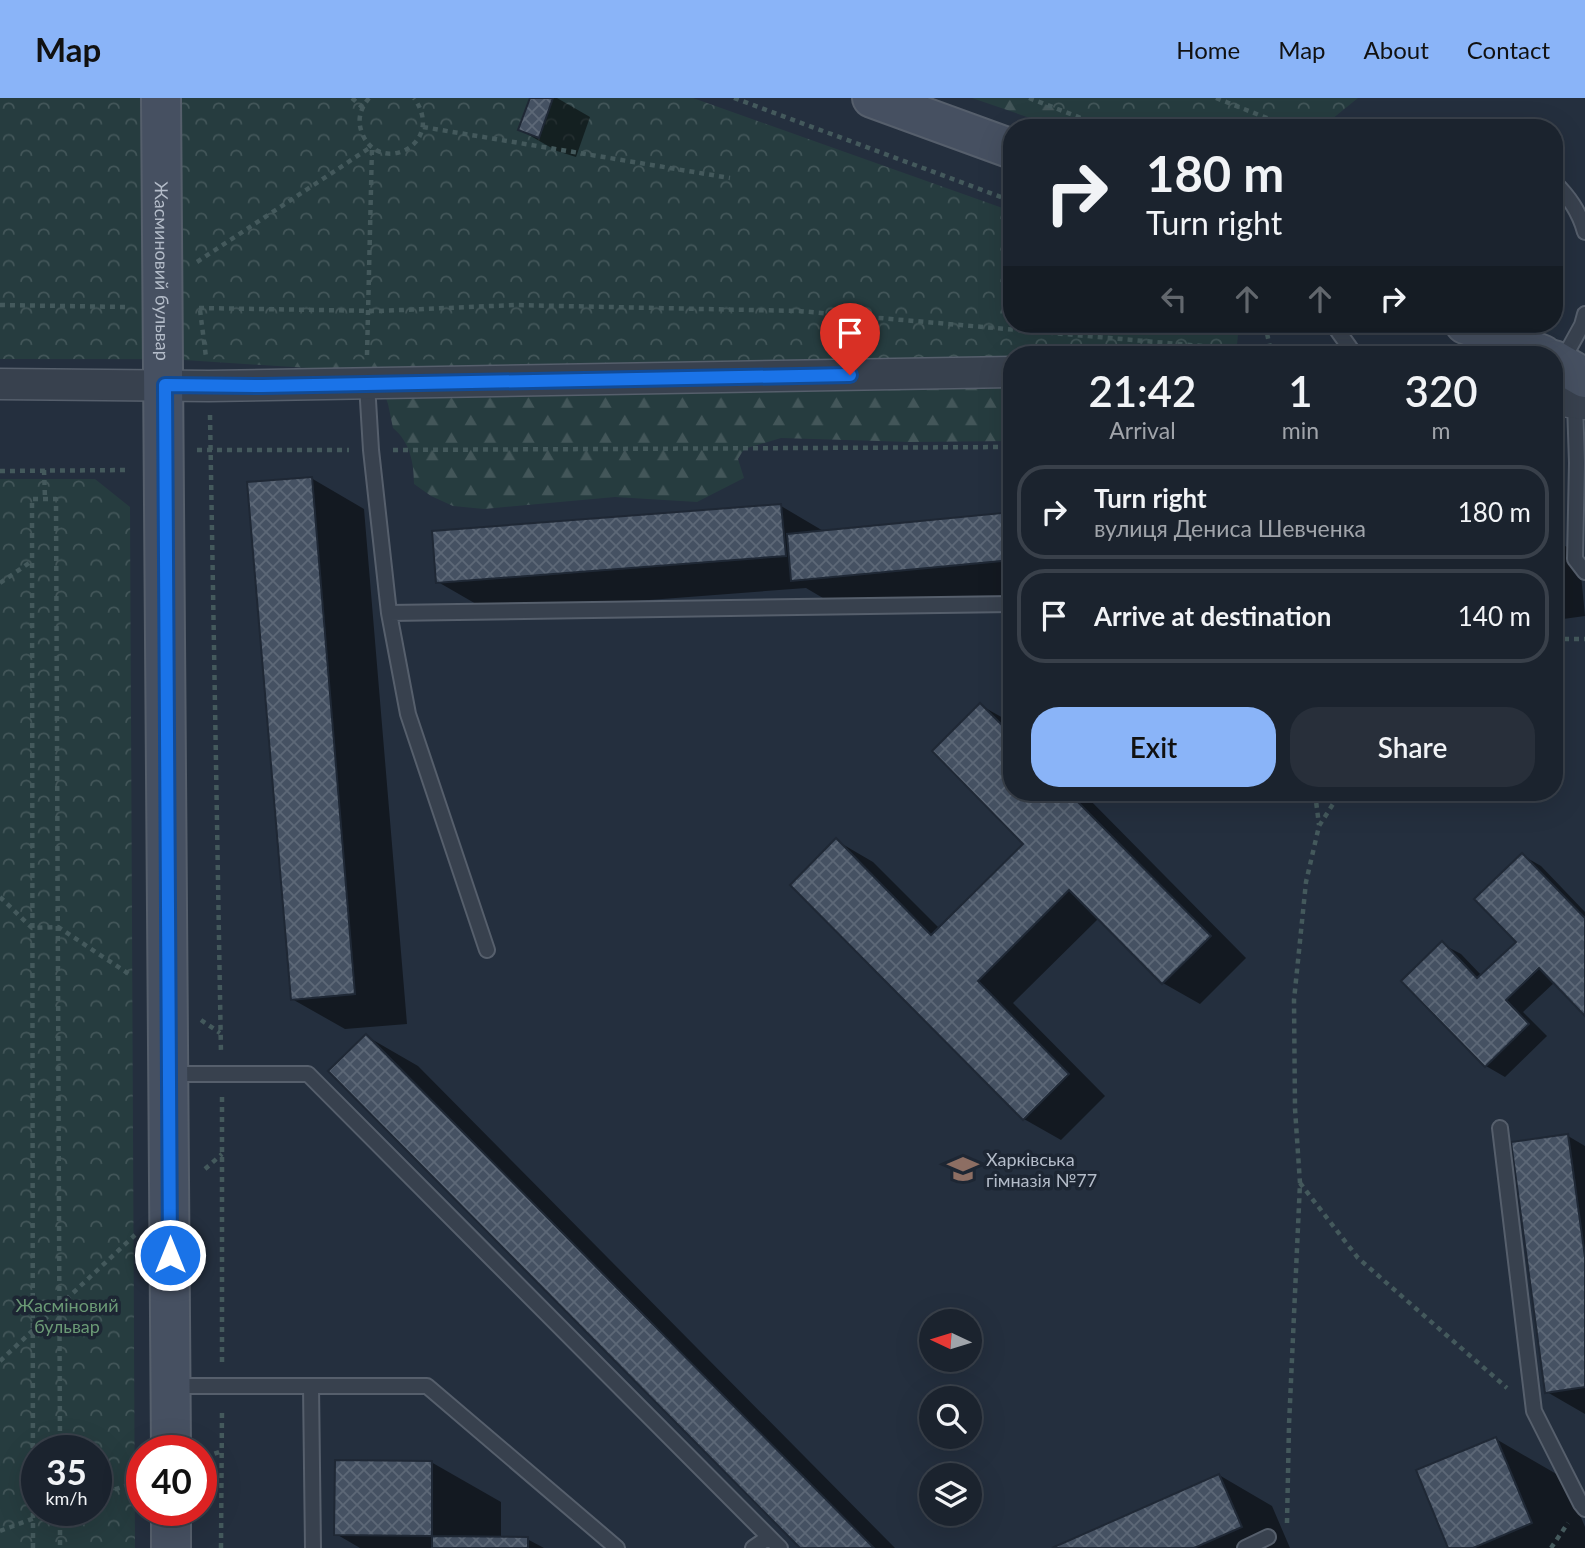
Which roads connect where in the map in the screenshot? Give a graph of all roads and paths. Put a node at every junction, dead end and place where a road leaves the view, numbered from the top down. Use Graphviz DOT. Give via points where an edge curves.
graph roads {
  1 [pos="162,98"];
  2 [pos="352,98"];
  3 [pos="369,98"];
  4 [pos="415,98"];
  5 [pos="734,98"];
  6 [pos="872,98"];
  7 [pos="1029,98"];
  8 [pos="1216,98"];
  9 [pos="362,107"];
  10 [pos="1084,119"];
  11 [pos="1269,119"];
  12 [pos="423,127"];
  13 [pos="1003,146"];
  14 [pos="372,147"];
  15 [pos="730,178"];
  16 [pos="1563,192"];
  17 [pos="1003,198"];
  18 [pos="1585,232"];
  19 [pos="194,264"];
  20 [pos="0,304"];
  21 [pos="163,307"];
  22 [pos="368,310"];
  23 [pos="1585,314"];
  24 [pos="1003,330"];
  25 [pos="1041,333"];
  26 [pos="1481,333"];
  27 [pos="1183,346"];
  28 [pos="1505,346"];
  29 [pos="1003,372"];
  30 [pos="1564,379"];
  31 [pos="0,384"];
  32 [pos="367,384"];
  33 [pos="165,385"];
  34 [pos="209,386"];
  35 [pos="1003,447"];
  36 [pos="165,450"];
  37 [pos="211,450"];
  38 [pos="371,450"];
  39 [pos="44,470"];
  40 [pos="0,471"];
  41 [pos="45,499"];
  42 [pos="32,561"];
  43 [pos="1585,572"];
  44 [pos="0,583"];
  45 [pos="1003,604"];
  46 [pos="389,613"];
  47 [pos="1563,639"];
  48 [pos="1585,639"];
  49 [pos="1316,801"];
  50 [pos="1335,801"];
  51 [pos="1319,826"];
  52 [pos="0,897"];
  53 [pos="32,928"];
  54 [pos="58,928"];
  55 [pos="486,950"];
  56 [pos="169,999"];
  57 [pos="221,1033"];
  58 [pos="170,1074"];
  59 [pos="222,1074"];
  60 [pos="1500,1128"];
  61 [pos="222,1154"];
  62 [pos="1300,1183"];
  63 [pos="170,1203"];
  64 [pos="59,1307"];
  65 [pos="32,1331"];
  66 [pos="0,1361"];
  67 [pos="171,1386"];
  68 [pos="222,1386"];
  69 [pos="311,1386"];
  70 [pos="1534,1411"];
  71 [pos="33,1435"];
  72 [pos="60,1435"];
  73 [pos="171,1435"];
  74 [pos="222,1451"];
  75 [pos="217,1453"];
  76 [pos="1585,1509"];
  77 [pos="21,1524"];
  78 [pos="33,1526"];
  79 [pos="59,1526"];
  80 [pos="171,1526"];
  81 [pos="0,1531"];
  82 [pos="1287,1534"];
  83 [pos="769,1537"];
  84 [pos="1268,1537"];
  85 [pos="33,1548"];
  86 [pos="60,1548"];
  87 [pos="171,1548"];
  88 [pos="221,1548"];
  89 [pos="313,1548"];
  90 [pos="617,1548"];
  91 [pos="753,1548"];
  92 [pos="780,1548"];
  93 [pos="1245,1548"];
  1 -- 21 [label="street, Жасминовий бульвар"];
  2 -- 9 [label="path"];
  3 -- 9 [label="path"];
  4 -- 12 [label="path" via="424,117"];
  5 -- 17 [label="path"];
  6 -- 13 [label="street"];
  7 -- 10 [label="path"];
  8 -- 11 [label="path"];
  9 -- 14 [label="path" via="360,129"];
  12 -- 14 [label="path" via="420,138 403,152 392,154"];
  12 -- 15 [label="path"];
  14 -- 19 [label="path"];
  14 -- 22 [label="path"];
  16 -- 18 [label="lane" via="1581,217"];
  20 -- 21 [label="path"];
  21 -- 22 [label="path"];
  21 -- 33 [label="street, Жасминовий бульвар"];
  22 -- 24 [label="path" via="514,305 800,311"];
  22 -- 32 [label="path"];
  23 -- 30 [label="lane"];
  25 -- 27 [label="path"];
  26 -- 28 [label="street"];
  29 -- 32 [label="street"];
  30 -- 43 [label="lane" via="1577,463 1575,559"];
  31 -- 33 [label="street"];
  32 -- 34 [label="street"];
  32 -- 38 [label="lane"];
  33 -- 34 [label="street"];
  33 -- 36 [label="street, Жасминовий бульвар"];
  34 -- 37 [label="path"];
  35 -- 38 [label="path"];
  36 -- 37 [label="path"];
  36 -- 39 [label="path" via="129,470"];
  36 -- 56 [label="street, Жасминовий бульвар"];
  37 -- 38 [label="path"];
  37 -- 57 [label="path"];
  38 -- 46 [label="lane"];
  39 -- 40 [label="path"];
  39 -- 41 [label="path"];
  41 -- 42 [label="path" via="32,499"];
  41 -- 54 [label="path" via="56,499"];
  42 -- 44 [label="path"];
  42 -- 53 [label="path"];
  45 -- 46 [label="lane"];
  46 -- 55 [label="lane" via="408,714"];
  47 -- 48 [label="path"];
  49 -- 51 [label="path"];
  50 -- 51 [label="path"];
  51 -- 62 [label="path" via="1306,882 1294,1000"];
  52 -- 53 [label="path"];
  53 -- 54 [label="path"];
  53 -- 65 [label="path"];
  54 -- 56 [label="path"];
  54 -- 64 [label="path"];
  56 -- 57 [label="path"];
  56 -- 58 [label="street, Жасминовий бульвар"];
  57 -- 59 [label="path"];
  58 -- 59 [label="lane"];
  58 -- 63 [label="street, Жасминовий бульвар"];
  59 -- 61 [label="path"];
  59 -- 83 [label="lane" via="308,1074"];
  60 -- 70 [label="lane"];
  61 -- 63 [label="path"];
  61 -- 68 [label="path"];
  62 -- 70 [label="path" via="1358,1258"];
  62 -- 82 [label="path"];
  63 -- 64 [label="path"];
  63 -- 67 [label="street, Жасминовий бульвар"];
  64 -- 65 [label="path"];
  64 -- 72 [label="path"];
  65 -- 66 [label="path"];
  65 -- 71 [label="path"];
  67 -- 68 [label="lane"];
  67 -- 73 [label="street, Жасминовий бульвар"];
  68 -- 69 [label="lane"];
  68 -- 74 [label="path"];
  69 -- 89 [label="lane"];
  69 -- 90 [label="lane" via="427,1386"];
  70 -- 76 [label="lane"];
  74 -- 75 [label="path"];
  74 -- 88 [label="path"];
  77 -- 81 [label="path"];
  78 -- 85 [label="path"];
  79 -- 86 [label="path"];
  80 -- 87 [label="street"];
  83 -- 91 [label="lane"];
  83 -- 92 [label="lane"];
  84 -- 93 [label="lane"];
}
